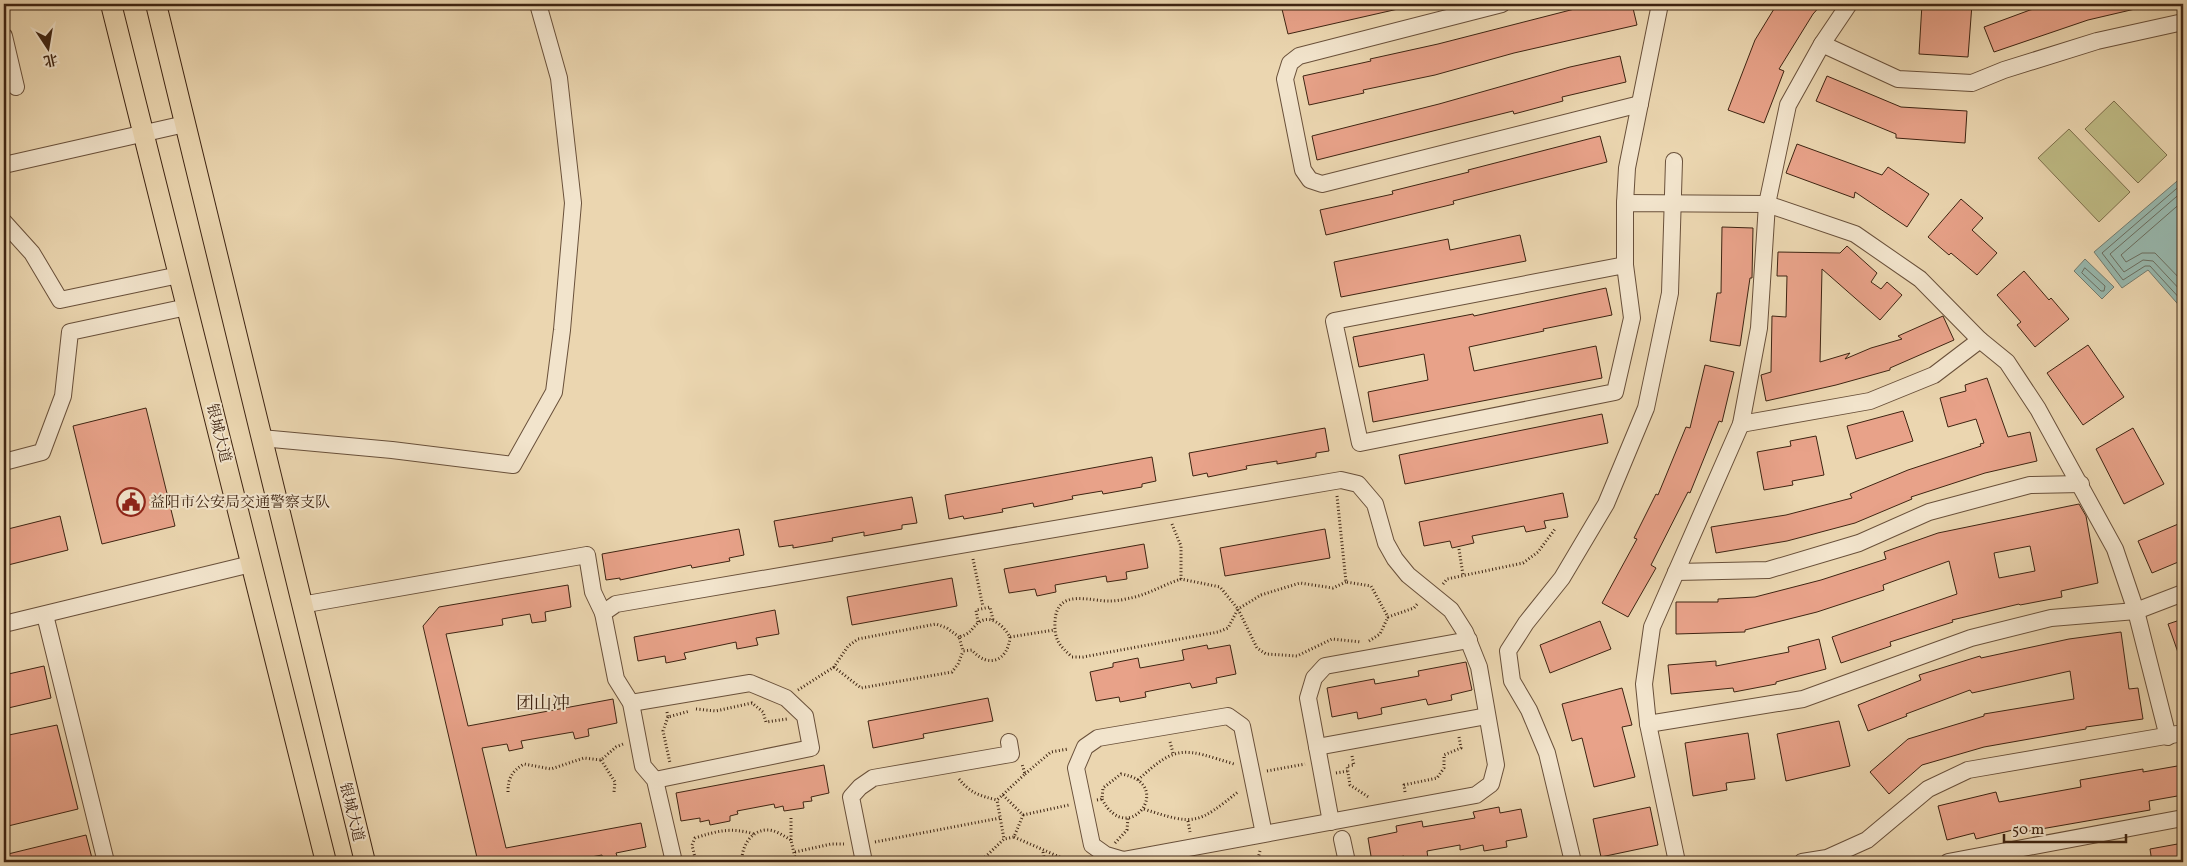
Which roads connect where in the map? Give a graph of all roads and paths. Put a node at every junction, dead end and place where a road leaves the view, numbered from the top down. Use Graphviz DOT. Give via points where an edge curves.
graph roads {
  1 [pos="111,4"];
  2 [pos="156,4"];
  3 [pos="538,4"];
  4 [pos="1502,4"];
  5 [pos="1660,4"];
  6 [pos="1849,4"];
  7 [pos="2183,22"];
  8 [pos="4,36"];
  9 [pos="1822,44"];
  10 [pos="16,87"];
  11 [pos="1640,104"];
  12 [pos="185,124"];
  13 [pos="143,133"];
  14 [pos="1674,161"];
  15 [pos="4,165"];
  16 [pos="1672,202"];
  17 [pos="1625,203"];
  18 [pos="1767,204"];
  19 [pos="4,222"];
  20 [pos="1625,265"];
  21 [pos="179,275"];
  22 [pos="187,307"];
  23 [pos="1980,340"];
  24 [pos="1741,424"];
  25 [pos="261,438"];
  26 [pos="4,462"];
  27 [pos="1335,481"];
  28 [pos="2081,484"];
  29 [pos="1166,510"];
  30 [pos="1555,528"];
  31 [pos="970,543"];
  32 [pos="1459,549"];
  33 [pos="251,564"];
  34 [pos="1676,572"];
  35 [pos="1463,575"];
  36 [pos="1181,579"];
  37 [pos="1346,582"];
  38 [pos="1431,593"];
  39 [pos="2183,593"];
  40 [pos="301,604"];
  41 [pos="983,608"];
  42 [pos="1238,609"];
  43 [pos="2136,611"];
  44 [pos="603,613"];
  45 [pos="45,615"];
  46 [pos="1388,617"];
  47 [pos="993,620"];
  48 [pos="978,622"];
  49 [pos="4,624"];
  50 [pos="1054,630"];
  51 [pos="1010,636"];
  52 [pos="959,637"];
  53 [pos="1468,640"];
  54 [pos="963,651"];
  55 [pos="834,667"];
  56 [pos="664,697"];
  57 [pos="786,698"];
  58 [pos="631,703"];
  59 [pos="805,716"];
  60 [pos="1487,716"];
  61 [pos="668,717"];
  62 [pos="1456,722"];
  63 [pos="1648,724"];
  64 [pos="2176,735"];
  65 [pos="638,739"];
  66 [pos="1350,741"];
  67 [pos="1009,742"];
  68 [pos="1319,754"];
  69 [pos="1081,755"];
  70 [pos="601,760"];
  71 [pos="954,764"];
  72 [pos="1024,774"];
  73 [pos="1252,774"];
  74 [pos="673,776"];
  75 [pos="655,780"];
  76 [pos="1138,780"];
  77 [pos="1405,791"];
  78 [pos="508,792"];
  79 [pos="614,792"];
  80 [pos="1396,793"];
  81 [pos="1003,796"];
  82 [pos="1378,796"];
  83 [pos="1102,799"];
  84 [pos="997,800"];
  85 [pos="1083,802"];
  86 [pos="1408,808"];
  87 [pos="1144,809"];
  88 [pos="1023,815"];
  89 [pos="791,818"];
  90 [pos="1000,818"];
  91 [pos="2183,818"];
  92 [pos="1331,822"];
  93 [pos="754,834"];
  94 [pos="1264,834"];
  95 [pos="1014,838"];
  96 [pos="1004,839"];
  97 [pos="1342,839"];
  98 [pos="792,840"];
  99 [pos="860,844"];
  100 [pos="794,852"];
  101 [pos="1043,852"];
  102 [pos="106,862"];
  103 [pos="326,862"];
  104 [pos="364,862"];
  105 [pos="674,862"];
  106 [pos="696,862"];
  107 [pos="742,862"];
  108 [pos="796,862"];
  109 [pos="864,862"];
  110 [pos="980,862"];
  111 [pos="1045,862"];
  112 [pos="1071,862"];
  113 [pos="1347,862"];
  114 [pos="1573,862"];
  115 [pos="1677,862"];
  116 [pos="1802,862"];
  117 [pos="1948,862"];
  1 -- 13 [label="main road, 银城大道"];
  2 -- 12 [label="main road, 银城大道"];
  3 -- 25 [label="street" via="559,78 573,203 554,392 513,465"];
  4 -- 11 [label="street" via="1299,56 1290,63 1285,78 1303,170 1310,180 1322,184"];
  5 -- 11 [label="street"];
  6 -- 9 [label="street"];
  7 -- 9 [label="street" via="2097,41 1972,83 1898,79"];
  8 -- 10 [label="street"];
  9 -- 18 [label="street" via="1788,105"];
  11 -- 17 [label="street" via="1626,168"];
  12 -- 13 [label="street"];
  12 -- 25 [label="main road, 银城大道"];
  13 -- 15 [label="street"];
  13 -- 21 [label="main road, 银城大道"];
  14 -- 16 [label="street"];
  16 -- 17 [label="street"];
  16 -- 18 [label="street"];
  16 -- 114 [label="street" via="1670,293 1646,408 1606,504 1562,578 1508,651 1512,681 1529,710 1547,753"];
  17 -- 20 [label="street"];
  18 -- 23 [label="street" via="1855,234 1920,279"];
  18 -- 24 [label="street" via="1759,328"];
  19 -- 21 [label="street" via="32,253 60,300"];
  20 -- 20 [label="street" via="1632,318 1615,392 1360,443 1334,321"];
  21 -- 22 [label="main road, 银城大道"];
  22 -- 26 [label="street" via="70,332 63,396 42,452"];
  22 -- 33 [label="main road, 银城大道"];
  23 -- 24 [label="street" via="1934,375 1870,401"];
  23 -- 28 [label="street" via="2007,362"];
  24 -- 34 [label="street"];
  25 -- 40 [label="main road, 银城大道"];
  27 -- 29 [label="street"];
  27 -- 37 [label="path"];
  27 -- 38 [label="street" via="1358,484 1375,504 1394,559"];
  28 -- 34 [label="street" via="2030,486 1929,512 1859,544 1768,570"];
  28 -- 43 [label="street" via="2115,549"];
  29 -- 31 [label="street"];
  29 -- 36 [label="path" via="1181,546"];
  30 -- 35 [label="path" via="1538,552 1523,562"];
  31 -- 41 [label="path"];
  31 -- 44 [label="street" via="616,604"];
  32 -- 35 [label="path"];
  33 -- 45 [label="street"];
  33 -- 103 [label="main road, 银城大道"];
  34 -- 63 [label="street" via="1652,627 1644,684"];
  35 -- 38 [label="path" via="1447,579"];
  36 -- 42 [label="path" via="1220,587"];
  36 -- 50 [label="path" via="1130,598 1111,601 1074,598 1061,605 1055,617"];
  37 -- 42 [label="path" via="1332,588 1300,583 1261,595"];
  37 -- 46 [label="path" via="1371,586"];
  38 -- 46 [label="path" via="1414,608"];
  38 -- 53 [label="street" via="1451,610"];
  39 -- 43 [label="street"];
  40 -- 44 [label="street" via="587,555 593,592"];
  40 -- 104 [label="main road, 银城大道"];
  41 -- 47 [label="path" via="990,607"];
  41 -- 48 [label="path" via="976,610"];
  42 -- 46 [label="path" via="1257,648 1266,654 1297,656 1332,639 1367,642 1380,634"];
  42 -- 50 [label="path" via="1228,628 1218,632 1083,657 1072,657 1058,644"];
  43 -- 63 [label="street" via="2051,618 1972,638 1803,699"];
  43 -- 64 [label="street"];
  44 -- 58 [label="street" via="616,679"];
  45 -- 49 [label="street"];
  45 -- 102 [label="street"];
  47 -- 48 [label="path"];
  47 -- 51 [label="path"];
  48 -- 52 [label="path" via="970,634"];
  50 -- 51 [label="path"];
  51 -- 54 [label="path" via="1004,655 996,660 986,661 972,650"];
  52 -- 54 [label="path"];
  52 -- 55 [label="path" via="936,624 858,639 848,646"];
  53 -- 60 [label="street" via="1479,667"];
  53 -- 68 [label="street" via="1325,666 1314,678 1308,698"];
  54 -- 55 [label="path" via="952,672 861,688"];
  55 -- 57 [label="path"];
  56 -- 57 [label="street" via="750,683"];
  56 -- 58 [label="street"];
  56 -- 61 [label="path"];
  57 -- 59 [label="street"];
  58 -- 65 [label="street"];
  59 -- 61 [label="path" via="766,722 763,712 752,703 716,711 695,709"];
  59 -- 74 [label="street" via="811,748"];
  60 -- 62 [label="street"];
  60 -- 86 [label="street" via="1496,765 1491,784 1476,795"];
  61 -- 74 [label="path" via="663,731"];
  62 -- 66 [label="street"];
  62 -- 77 [label="path" via="1461,748 1444,755 1444,768 1437,778 1404,785"];
  63 -- 115 [label="street"];
  64 -- 116 [label="street" via="1968,770 1928,789 1867,840 1827,858"];
  65 -- 70 [label="path" via="616,747"];
  65 -- 75 [label="street" via="643,766"];
  66 -- 68 [label="street"];
  66 -- 82 [label="path" via="1354,765 1347,766 1350,785 1369,798"];
  67 -- 71 [label="street" via="1012,754"];
  67 -- 72 [label="path" via="1017,742"];
  68 -- 73 [label="path"];
  68 -- 92 [label="street"];
  69 -- 72 [label="path" via="1068,748 1051,752"];
  69 -- 73 [label="street" via="1085,747 1098,738 1228,716 1242,726"];
  69 -- 85 [label="street" via="1076,768"];
  70 -- 78 [label="path" via="584,758 551,769 524,764 514,770 508,782"];
  70 -- 79 [label="path" via="615,782"];
  71 -- 84 [label="path" via="967,790"];
  71 -- 99 [label="street" via="873,778 860,787 851,797"];
  72 -- 81 [label="path"];
  73 -- 76 [label="path" via="1187,751 1173,753"];
  73 -- 87 [label="path" via="1202,818 1188,821"];
  73 -- 94 [label="street"];
  74 -- 75 [label="street"];
  75 -- 105 [label="street"];
  76 -- 83 [label="path" via="1121,774 1103,788"];
  76 -- 87 [label="path" via="1145,790 1147,800"];
  77 -- 80 [label="path"];
  77 -- 86 [label="path"];
  81 -- 84 [label="path"];
  81 -- 88 [label="path"];
  83 -- 85 [label="path"];
  83 -- 87 [label="path" via="1108,810 1118,816 1128,818"];
  84 -- 90 [label="path"];
  85 -- 88 [label="path"];
  85 -- 94 [label="street" via="1092,845 1106,855 1123,860"];
  86 -- 92 [label="street"];
  88 -- 95 [label="path"];
  89 -- 98 [label="path"];
  90 -- 96 [label="path"];
  90 -- 99 [label="path"];
  91 -- 117 [label="street"];
  92 -- 94 [label="street"];
  93 -- 98 [label="path" via="766,830"];
  93 -- 106 [label="path" via="739,829 695,838 692,845"];
  93 -- 107 [label="path" via="746,842"];
  95 -- 96 [label="path"];
  95 -- 101 [label="path"];
  96 -- 110 [label="path"];
  97 -- 113 [label="street"];
  98 -- 100 [label="path"];
  99 -- 100 [label="path" via="831,844"];
  99 -- 109 [label="street"];
  100 -- 108 [label="path"];
  101 -- 111 [label="path"];
  101 -- 112 [label="path"];
}
